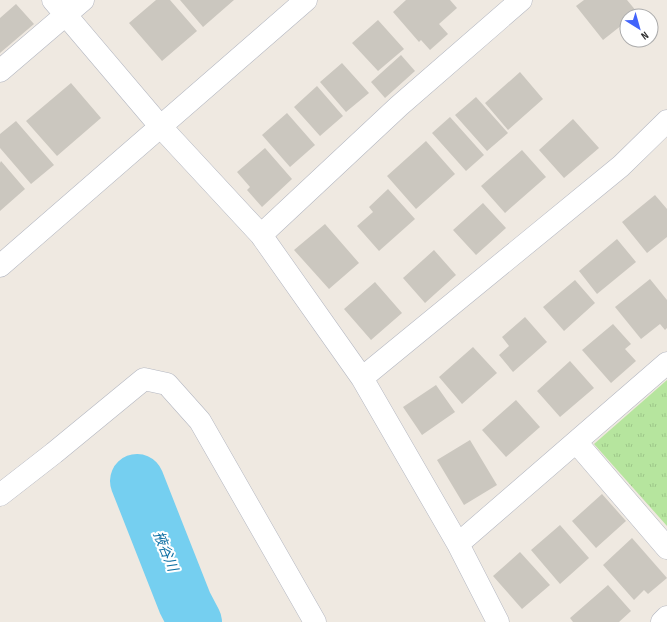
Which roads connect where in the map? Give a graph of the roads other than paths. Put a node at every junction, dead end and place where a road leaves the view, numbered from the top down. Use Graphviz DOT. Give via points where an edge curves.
graph roads {
  1 [pos="83,0"];
  2 [pos="306,0"];
  3 [pos="521,0"];
  4 [pos="60,7"];
  5 [pos="0,71"];
  6 [pos="667,121"];
  7 [pos="160,126"];
  8 [pos="260,235"];
  9 [pos="0,266"];
  10 [pos="667,363"];
  11 [pos="362,378"];
  12 [pos="576,442"];
  13 [pos="0,495"];
  14 [pos="458,544"];
  15 [pos="667,548"];
  16 [pos="667,617"];
  17 [pos="315,622"];
  18 [pos="498,622"];
  19 [pos="662,622"];
  1 -- 4 [label="street"];
  2 -- 7 [label="street"];
  3 -- 8 [label="street" via="400,106"];
  4 -- 5 [label="street"];
  4 -- 7 [label="street"];
  6 -- 11 [label="street" via="621,166"];
  7 -- 8 [label="street"];
  7 -- 9 [label="street"];
  8 -- 11 [label="street"];
  10 -- 12 [label="street"];
  11 -- 14 [label="street"];
  12 -- 14 [label="street"];
  12 -- 15 [label="street"];
  13 -- 17 [label="street" via="144,379 167,384 200,421"];
  14 -- 18 [label="street"];
  16 -- 19 [label="street"];
}
